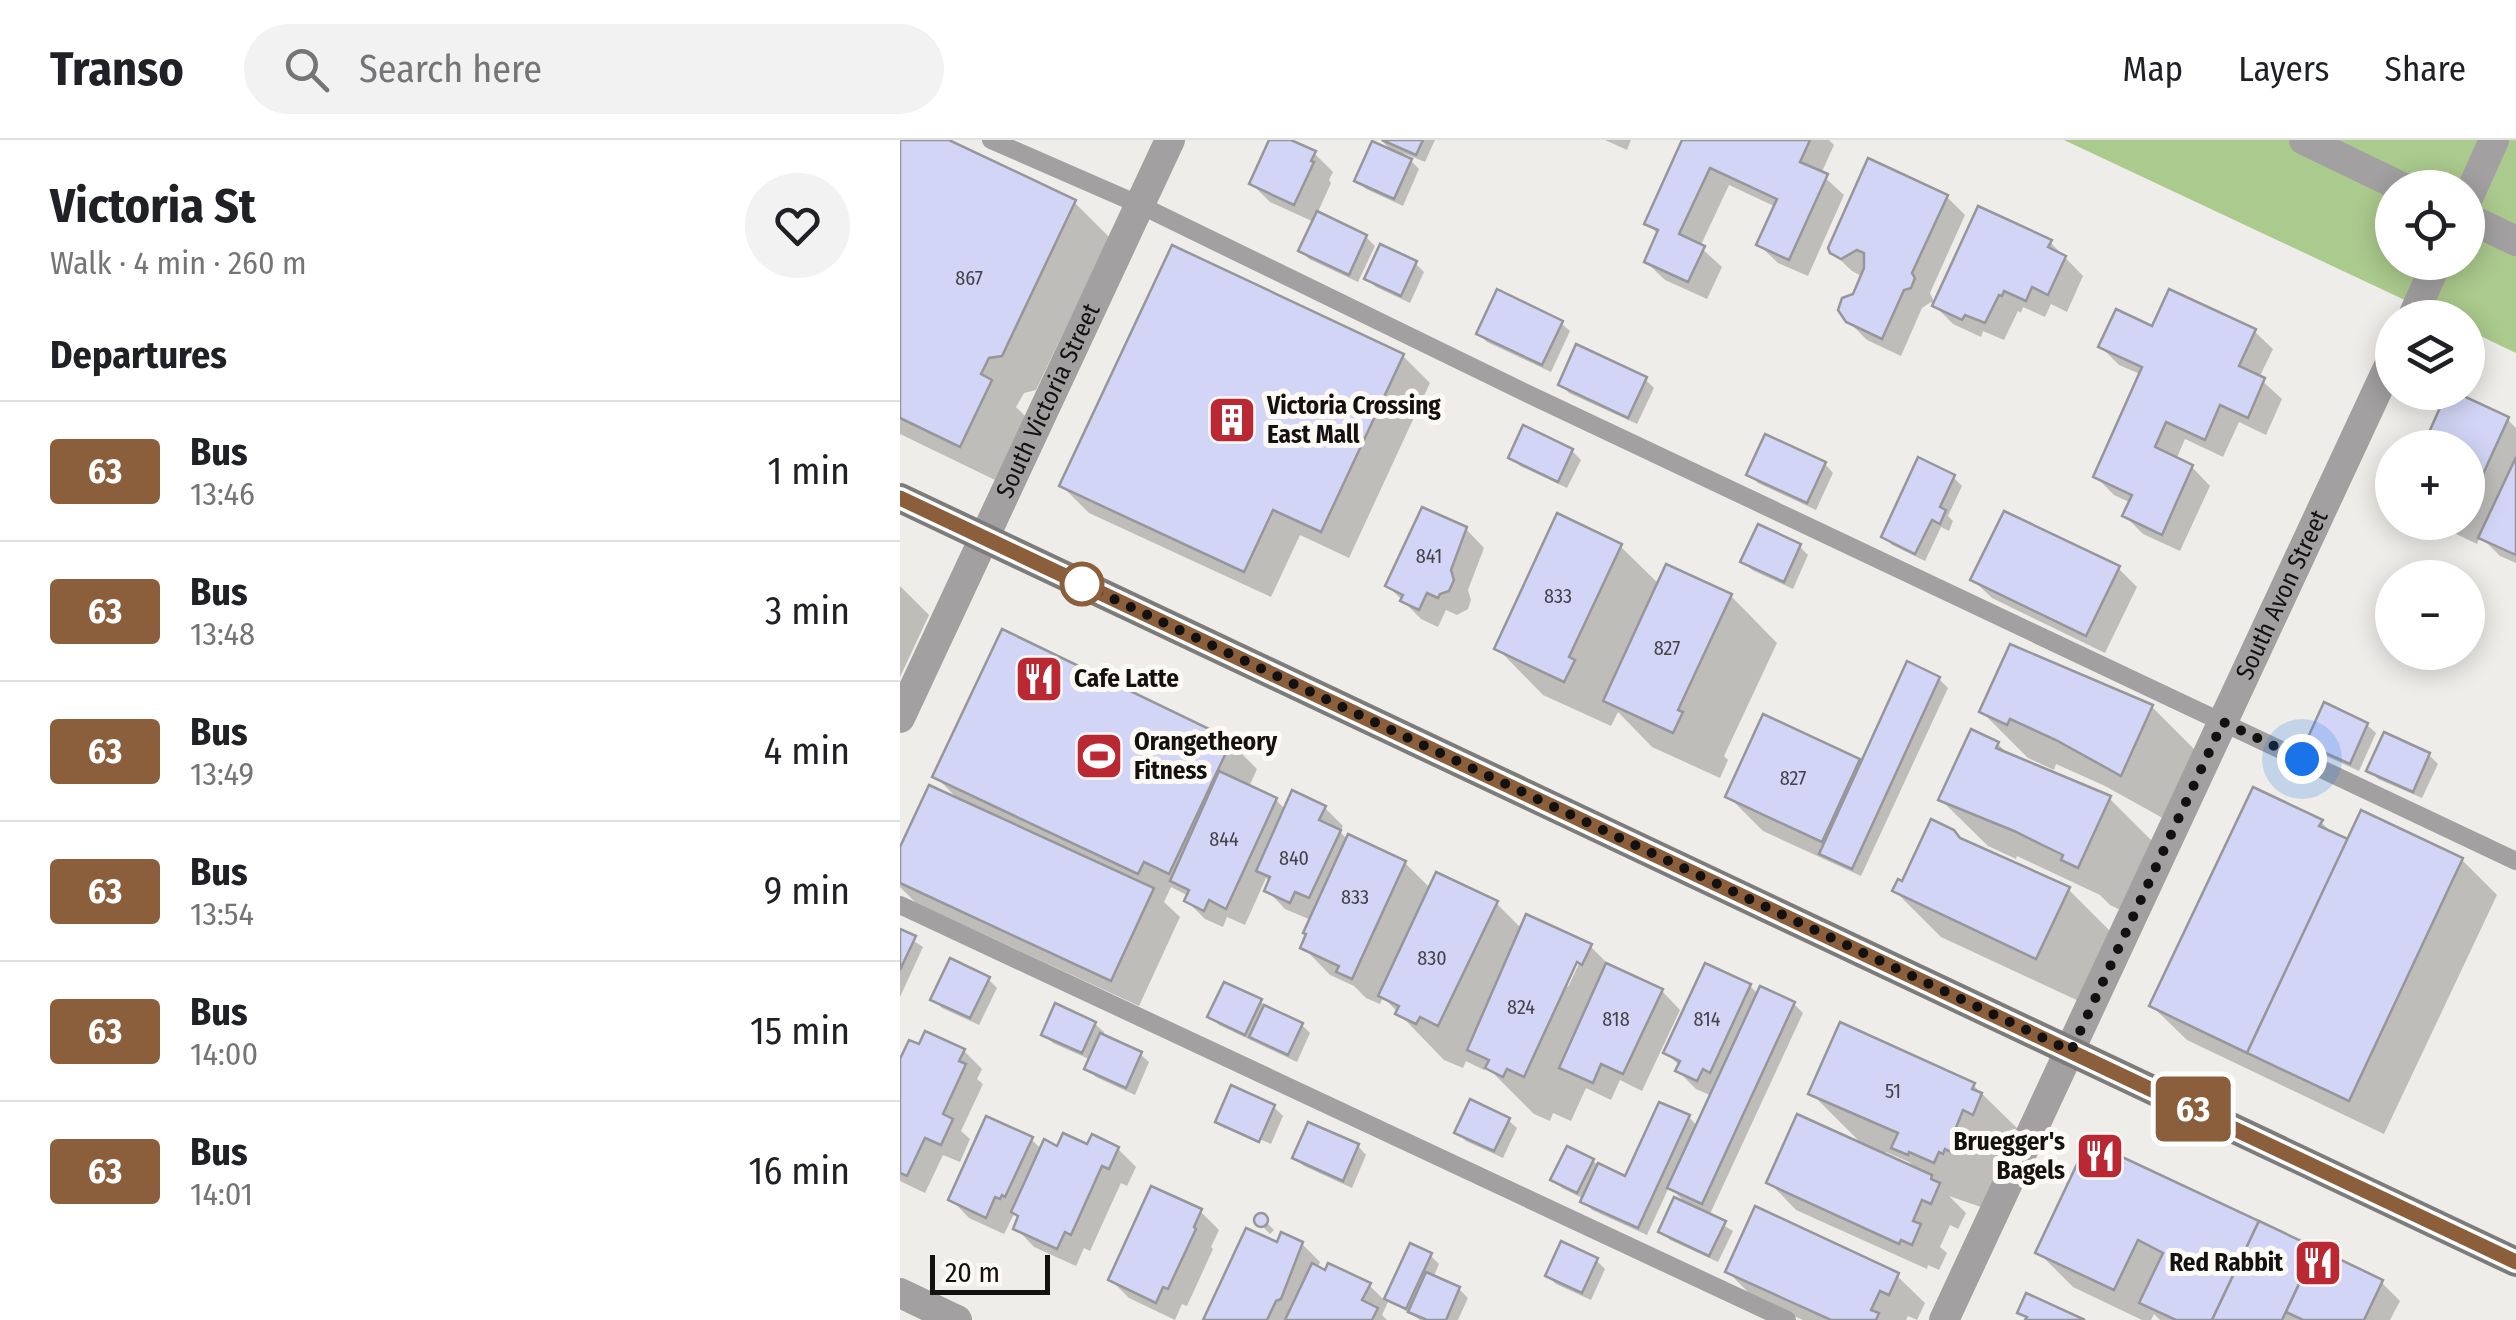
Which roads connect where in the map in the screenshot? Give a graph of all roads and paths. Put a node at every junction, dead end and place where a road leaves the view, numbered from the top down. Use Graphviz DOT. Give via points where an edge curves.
graph roads {
  1 [pos="991,140"];
  2 [pos="1170,140"];
  3 [pos="2304,140"];
  4 [pos="2494,140"];
  5 [pos="2481,170"];
  6 [pos="2375,174"];
  7 [pos="1140,204"];
  8 [pos="2485,226"];
  9 [pos="2516,240"];
  10 [pos="2375,396"];
  11 [pos="900,498"];
  12 [pos="985,538"];
  13 [pos="900,718"];
  14 [pos="2223,722"];
  15 [pos="2516,861"];
  16 [pos="900,905"];
  17 [pos="2071,1051"];
  18 [pos="2516,1262"];
  19 [pos="900,1293"];
  20 [pos="957,1320"];
  21 [pos="1787,1320"];
  22 [pos="1944,1320"];
  1 -- 7 [label="lane"];
  2 -- 7 [label="street, South Victoria Street"];
  3 -- 6 [label="street"];
  4 -- 5 [label="street"];
  7 -- 12 [label="street, South Victoria Street"];
  7 -- 14 [label="lane"];
  8 -- 9 [label="street"];
  10 -- 14 [label="street, South Avon Street"];
  11 -- 12 [label="main road"];
  12 -- 13 [label="street, South Victoria Street"];
  12 -- 17 [label="main road"];
  14 -- 15 [label="lane"];
  14 -- 17 [label="street, South Avon Street"];
  16 -- 21 [label="lane"];
  17 -- 18 [label="main road"];
  17 -- 22 [label="street, South Avon Street"];
  19 -- 20 [label="street"];
}
